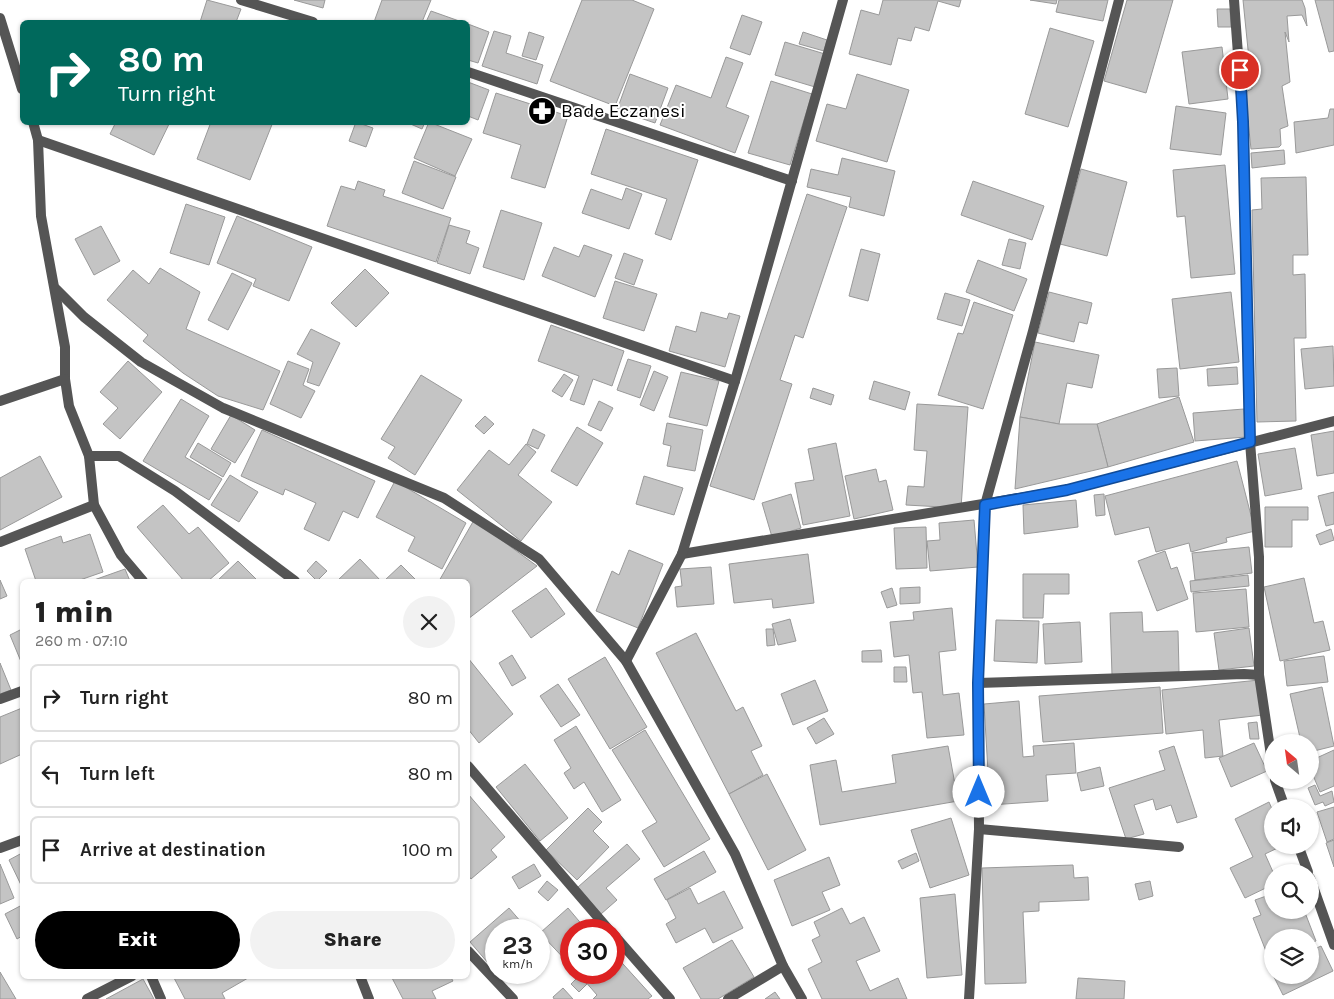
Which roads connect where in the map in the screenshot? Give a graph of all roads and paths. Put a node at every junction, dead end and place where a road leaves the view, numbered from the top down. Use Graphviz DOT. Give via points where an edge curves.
graph roads {
  1 [pos="240,0"];
  2 [pos="843,0"];
  3 [pos="1119,0"];
  4 [pos="1234,0"];
  5 [pos="0,18"];
  6 [pos="306,20"];
  7 [pos="470,73"];
  8 [pos="20,83"];
  9 [pos="34,125"];
  10 [pos="38,140"];
  11 [pos="792,181"];
  12 [pos="56,289"];
  13 [pos="65,379"];
  14 [pos="735,381"];
  15 [pos="0,401"];
  16 [pos="1334,421"];
  17 [pos="1250,442"];
  18 [pos="89,456"];
  19 [pos="94,505"];
  20 [pos="985,505"];
  21 [pos="0,542"];
  22 [pos="682,554"];
  23 [pos="141,579"];
  24 [pos="292,579"];
  25 [pos="626,661"];
  26 [pos="1258,675"];
  27 [pos="978,683"];
  28 [pos="20,692"];
  29 [pos="0,699"];
  30 [pos="1267,734"];
  31 [pos="470,768"];
  32 [pos="979,829"];
  33 [pos="20,841"];
  34 [pos="1179,847"];
  35 [pos="0,848"];
  36 [pos="1319,903"];
  37 [pos="600,919"];
  38 [pos="1334,944"];
  39 [pos="625,948"];
  40 [pos="470,953"];
  41 [pos="783,966"];
  42 [pos="126,979"];
  43 [pos="153,979"];
  44 [pos="361,979"];
  45 [pos="87,999"];
  46 [pos="161,999"];
  47 [pos="369,999"];
  48 [pos="513,999"];
  49 [pos="670,999"];
  50 [pos="728,999"];
  51 [pos="802,999"];
  52 [pos="969,999"];
  1 -- 6 [label="street"];
  2 -- 11 [label="street"];
  3 -- 20 [label="street" via="1034,331"];
  4 -- 17 [label="street" via="1243,122"];
  5 -- 8 [label="street"];
  7 -- 11 [label="street"];
  9 -- 10 [label="street"];
  10 -- 12 [label="street" via="41,216"];
  10 -- 14 [label="street"];
  11 -- 14 [label="street"];
  12 -- 13 [label="street" via="65,347"];
  12 -- 25 [label="street" via="141,362 223,408 444,498 539,559"];
  13 -- 15 [label="street"];
  13 -- 18 [label="street" via="70,406"];
  14 -- 22 [label="street"];
  16 -- 17 [label="street"];
  17 -- 20 [label="street" via="1067,490"];
  17 -- 26 [label="street" via="1259,557"];
  18 -- 19 [label="street"];
  18 -- 24 [label="street" via="119,456 175,491"];
  19 -- 21 [label="street"];
  19 -- 23 [label="street" via="121,555"];
  20 -- 22 [label="street"];
  20 -- 27 [label="street"];
  22 -- 25 [label="street"];
  25 -- 41 [label="street" via="735,854"];
  26 -- 27 [label="street"];
  26 -- 30 [label="street"];
  27 -- 32 [label="street"];
  28 -- 29 [label="street"];
  31 -- 37 [label="street"];
  32 -- 34 [label="street"];
  32 -- 52 [label="street"];
  33 -- 35 [label="street"];
  36 -- 38 [label="street"];
  39 -- 49 [label="street"];
  40 -- 48 [label="street"];
  41 -- 50 [label="street"];
  41 -- 51 [label="street"];
  42 -- 45 [label="street"];
  43 -- 46 [label="street"];
  44 -- 47 [label="street"];
}
